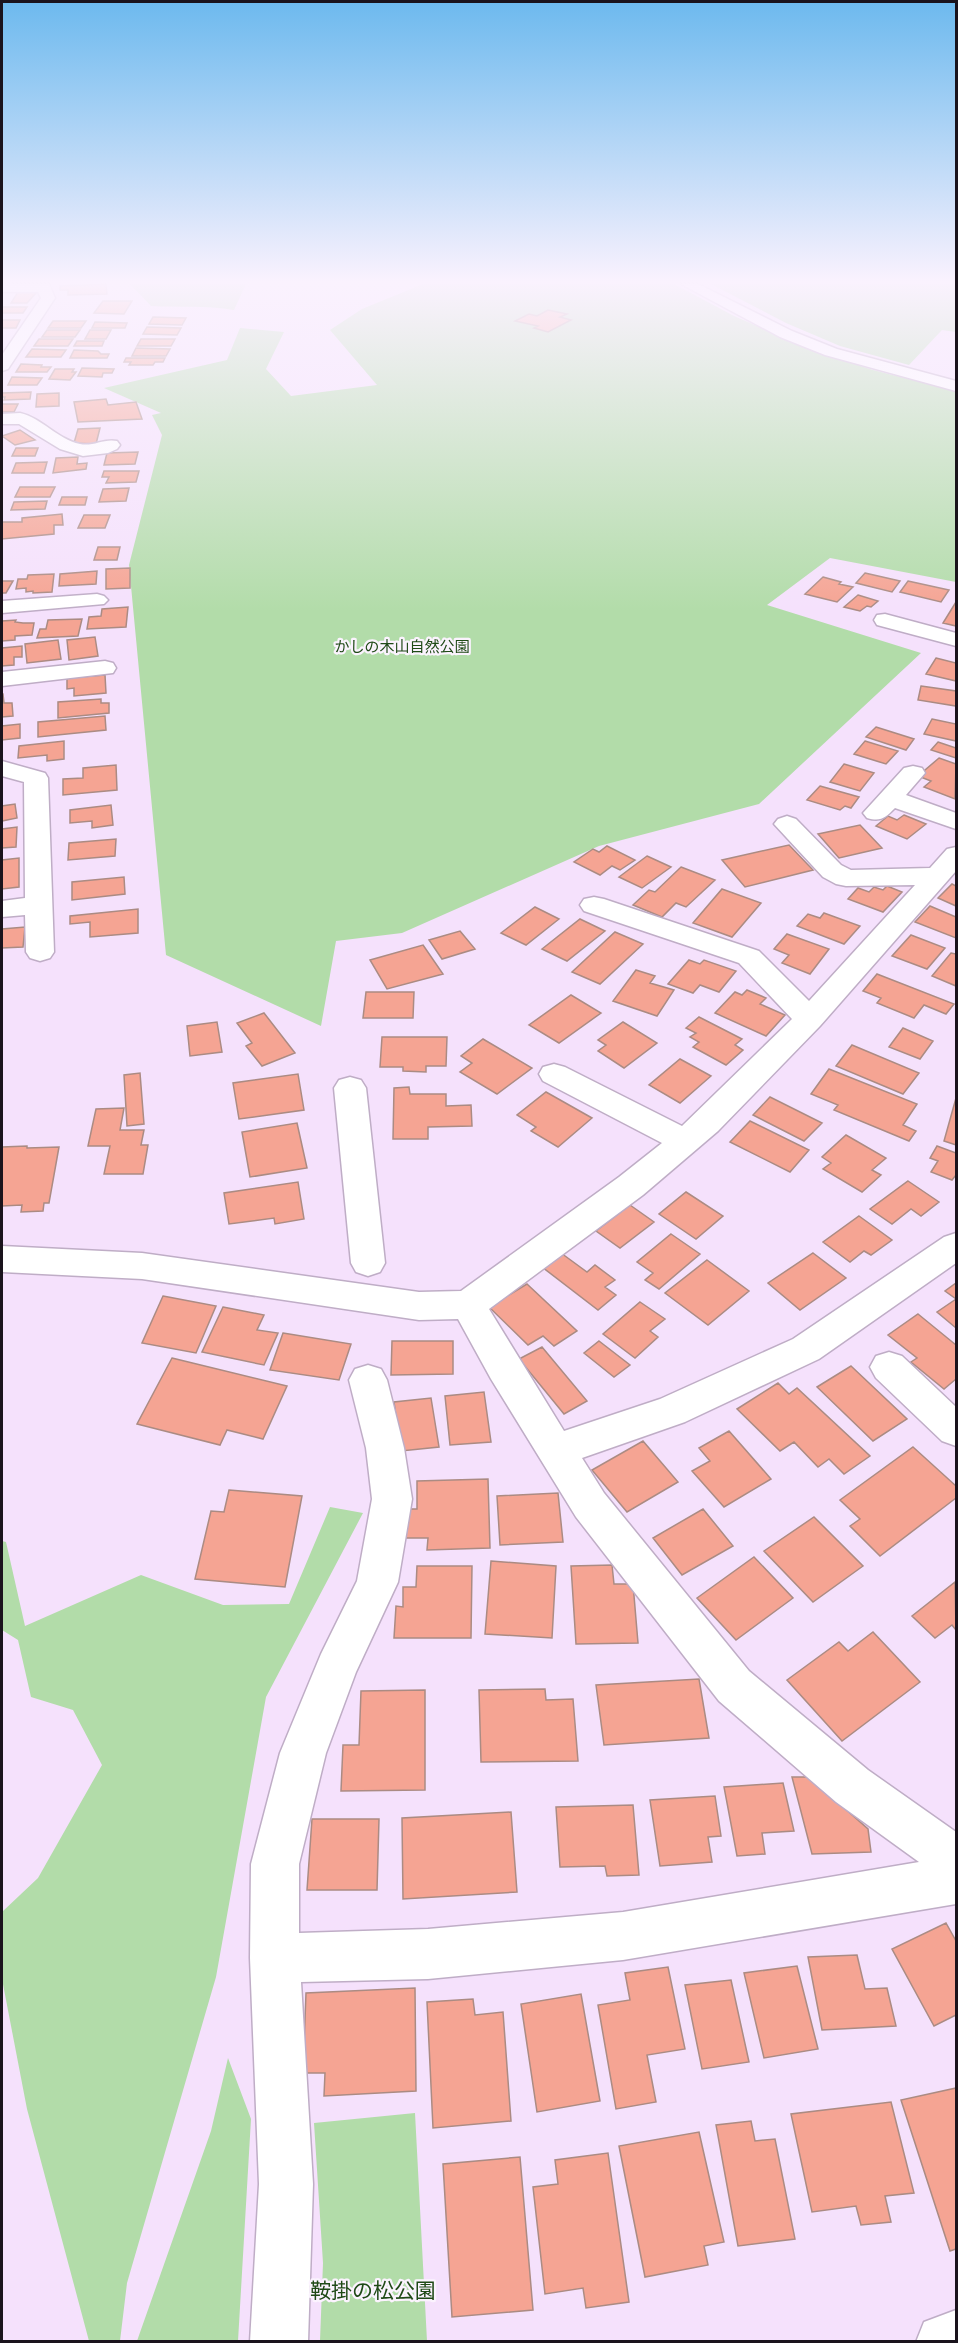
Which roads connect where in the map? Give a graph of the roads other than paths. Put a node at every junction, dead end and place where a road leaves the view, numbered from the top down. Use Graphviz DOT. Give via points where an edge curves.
graph roads {
  1 [pos="2,419"];
  2 [pos="111,445"];
  3 [pos="97,600"];
  4 [pos="2,608"];
  5 [pos="885,620"];
  6 [pos="957,640"];
  7 [pos="105,668"];
  8 [pos="2,679"];
  9 [pos="2,768"];
  10 [pos="913,773"];
  11 [pos="957,821"];
  12 [pos="788,824"];
  13 [pos="950,857"];
  14 [pos="39,905"];
  15 [pos="594,905"];
  16 [pos="2,909"];
  17 [pos="40,952"];
  18 [pos="809,1019"];
  19 [pos="554,1074"];
  20 [pos="350,1088"];
  21 [pos="685,1142"];
  22 [pos="957,1246"];
  23 [pos="2,1259"];
  24 [pos="368,1263"];
  25 [pos="468,1305"];
  26 [pos="889,1367"];
  27 [pos="368,1380"];
  28 [pos="957,1430"];
  29 [pos="557,1450"];
  30 [pos="957,1860"];
  31 [pos="957,1880"];
  32 [pos="275,1958"];
  33 [pos="957,2338"];
  34 [pos="279,2342"];
  35 [pos="944,2342"];
  1 -- 2 [label="street" via="25,419 72,449 88,451"];
  3 -- 4 [label="street"];
  5 -- 6 [label="street"];
  7 -- 8 [label="street"];
  9 -- 14 [label="street" via="36,778"];
  10 -- 11 [label="street" via="882,806"];
  12 -- 13 [label="street" via="832,871 846,878"];
  13 -- 18 [label="street"];
  14 -- 16 [label="street"];
  14 -- 17 [label="street"];
  15 -- 18 [label="street" via="749,957"];
  18 -- 21 [label="street"];
  19 -- 21 [label="street"];
  20 -- 24 [label="street"];
  21 -- 25 [label="street"];
  22 -- 29 [label="street" via="806,1349 672,1411"];
  23 -- 25 [label="street" via="142,1266 419,1306"];
  25 -- 29 [label="street"];
  26 -- 28 [label="street"];
  27 -- 32 [label="street" via="385,1448 392,1499 377,1582 336,1668 303,1753 275,1864"];
  29 -- 30 [label="street" via="590,1505 734,1686 852,1786"];
  31 -- 32 [label="street" via="623,1936 428,1954"];
  32 -- 34 [label="street" via="286,2184"];
  33 -- 35 [label="street"];
}
